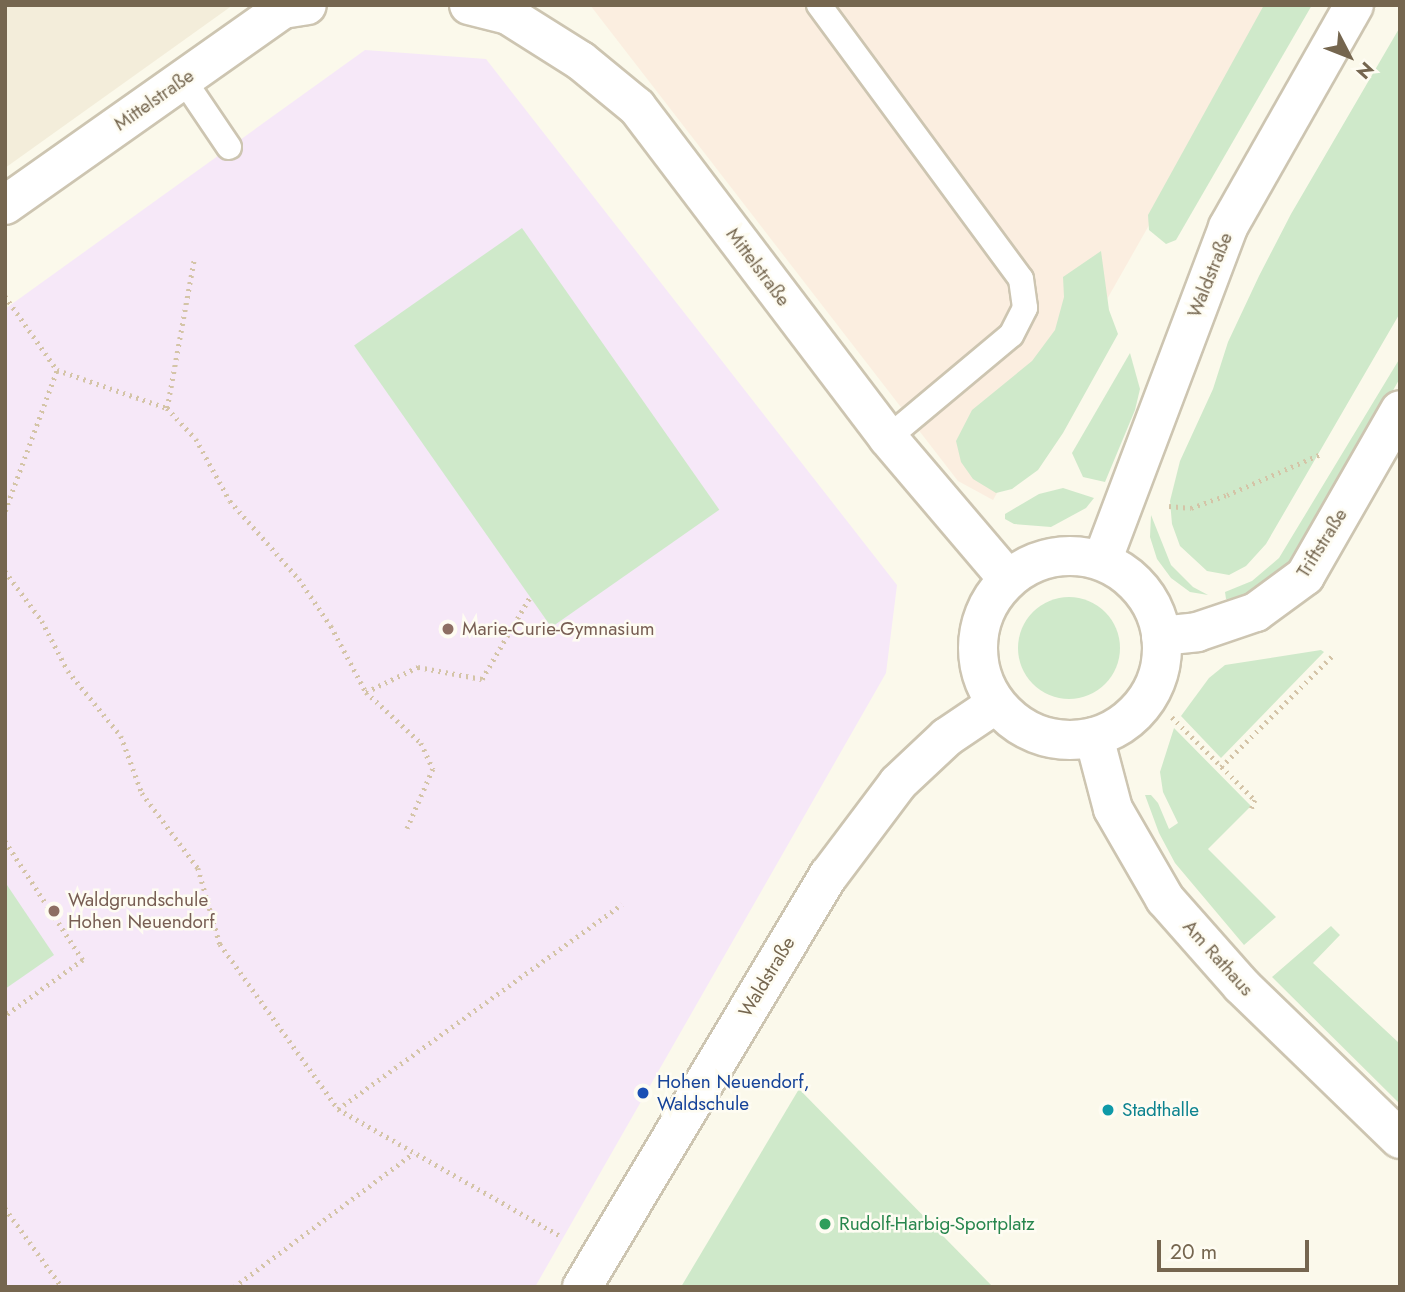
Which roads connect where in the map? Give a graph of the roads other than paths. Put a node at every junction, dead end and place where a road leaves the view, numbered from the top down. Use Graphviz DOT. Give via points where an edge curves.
graph roads {
  1 [pos="307,5"];
  2 [pos="469,5"];
  3 [pos="819,5"];
  4 [pos="1354,5"];
  5 [pos="183,79"];
  6 [pos="229,148"];
  7 [pos="5,205"];
  8 [pos="1400,410"];
  9 [pos="888,438"];
  10 [pos="1102,561"];
  11 [pos="1008,579"];
  12 [pos="1161,636"];
  13 [pos="996,705"];
  14 [pos="1094,737"];
  15 [pos="1400,1139"];
  16 [pos="591,1273"];
  1 -- 5 [label="street, Mittelstraße" via="283,9"];
  2 -- 9 [label="street, Mittelstraße" via="508,15 581,61 638,107"];
  3 -- 9 [label="lane" via="1021,279 1025,309 1011,335"];
  4 -- 10 [label="street, Waldstraße" via="1228,227"];
  5 -- 6 [label="lane"];
  5 -- 7 [label="street, Mittelstraße"];
  8 -- 12 [label="street, Triftstraße" via="1305,576 1256,612 1197,632"];
  9 -- 11 [label="street, Mittelstraße"];
  10 -- 11 [label="street" via="1053,557"];
  10 -- 12 [label="street" via="1137,585 1153,609"];
  11 -- 13 [label="street" via="989,603 979,632 980,670"];
  12 -- 14 [label="street" via="1162,655 1152,691 1128,720"];
  13 -- 14 [label="street" via="1040,736 1058,740"];
  13 -- 16 [label="street, Waldstraße" via="947,737 898,783 829,875"];
  14 -- 15 [label="street, Am Rathaus" via="1113,809 1165,899 1241,985"];
}
